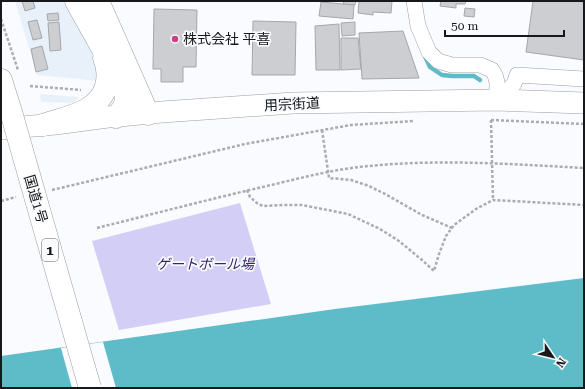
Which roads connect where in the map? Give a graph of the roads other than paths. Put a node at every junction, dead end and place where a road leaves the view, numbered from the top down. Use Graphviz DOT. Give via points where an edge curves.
graph roads {
  1 [pos="76,1"];
  2 [pos="98,1"];
  3 [pos="414,1"];
  4 [pos="98,42"];
  5 [pos="10,76"];
  6 [pos="584,79"];
  7 [pos="497,100"];
  8 [pos="584,103"];
  9 [pos="148,114"];
  10 [pos="116,117"];
  11 [pos="4,120"];
  12 [pos="43,125"];
  13 [pos="90,388"];
  1 -- 4 [label="highway"];
  2 -- 9 [label="highway"];
  3 -- 7 [label="street" via="418,26 429,52 438,61 452,65 480,65 492,70 497,82"];
  4 -- 10 [label="highway" via="124,89 125,105"];
  4 -- 12 [label="highway" via="107,65 108,76 104,94 86,111"];
  5 -- 11 [label="highway, 国道1号 / 1"];
  6 -- 7 [label="street" via="517,75 514,84"];
  7 -- 8 [label="street, 用宗街道"];
  7 -- 9 [label="street, 用宗街道" via="293,103"];
  9 -- 10 [label="street, 用宗街道"];
  10 -- 12 [label="street, 用宗街道"];
  11 -- 12 [label="street, 用宗街道"];
  11 -- 13 [label="highway, 国道1号 / 1, bridge" via="30,177"];
}
